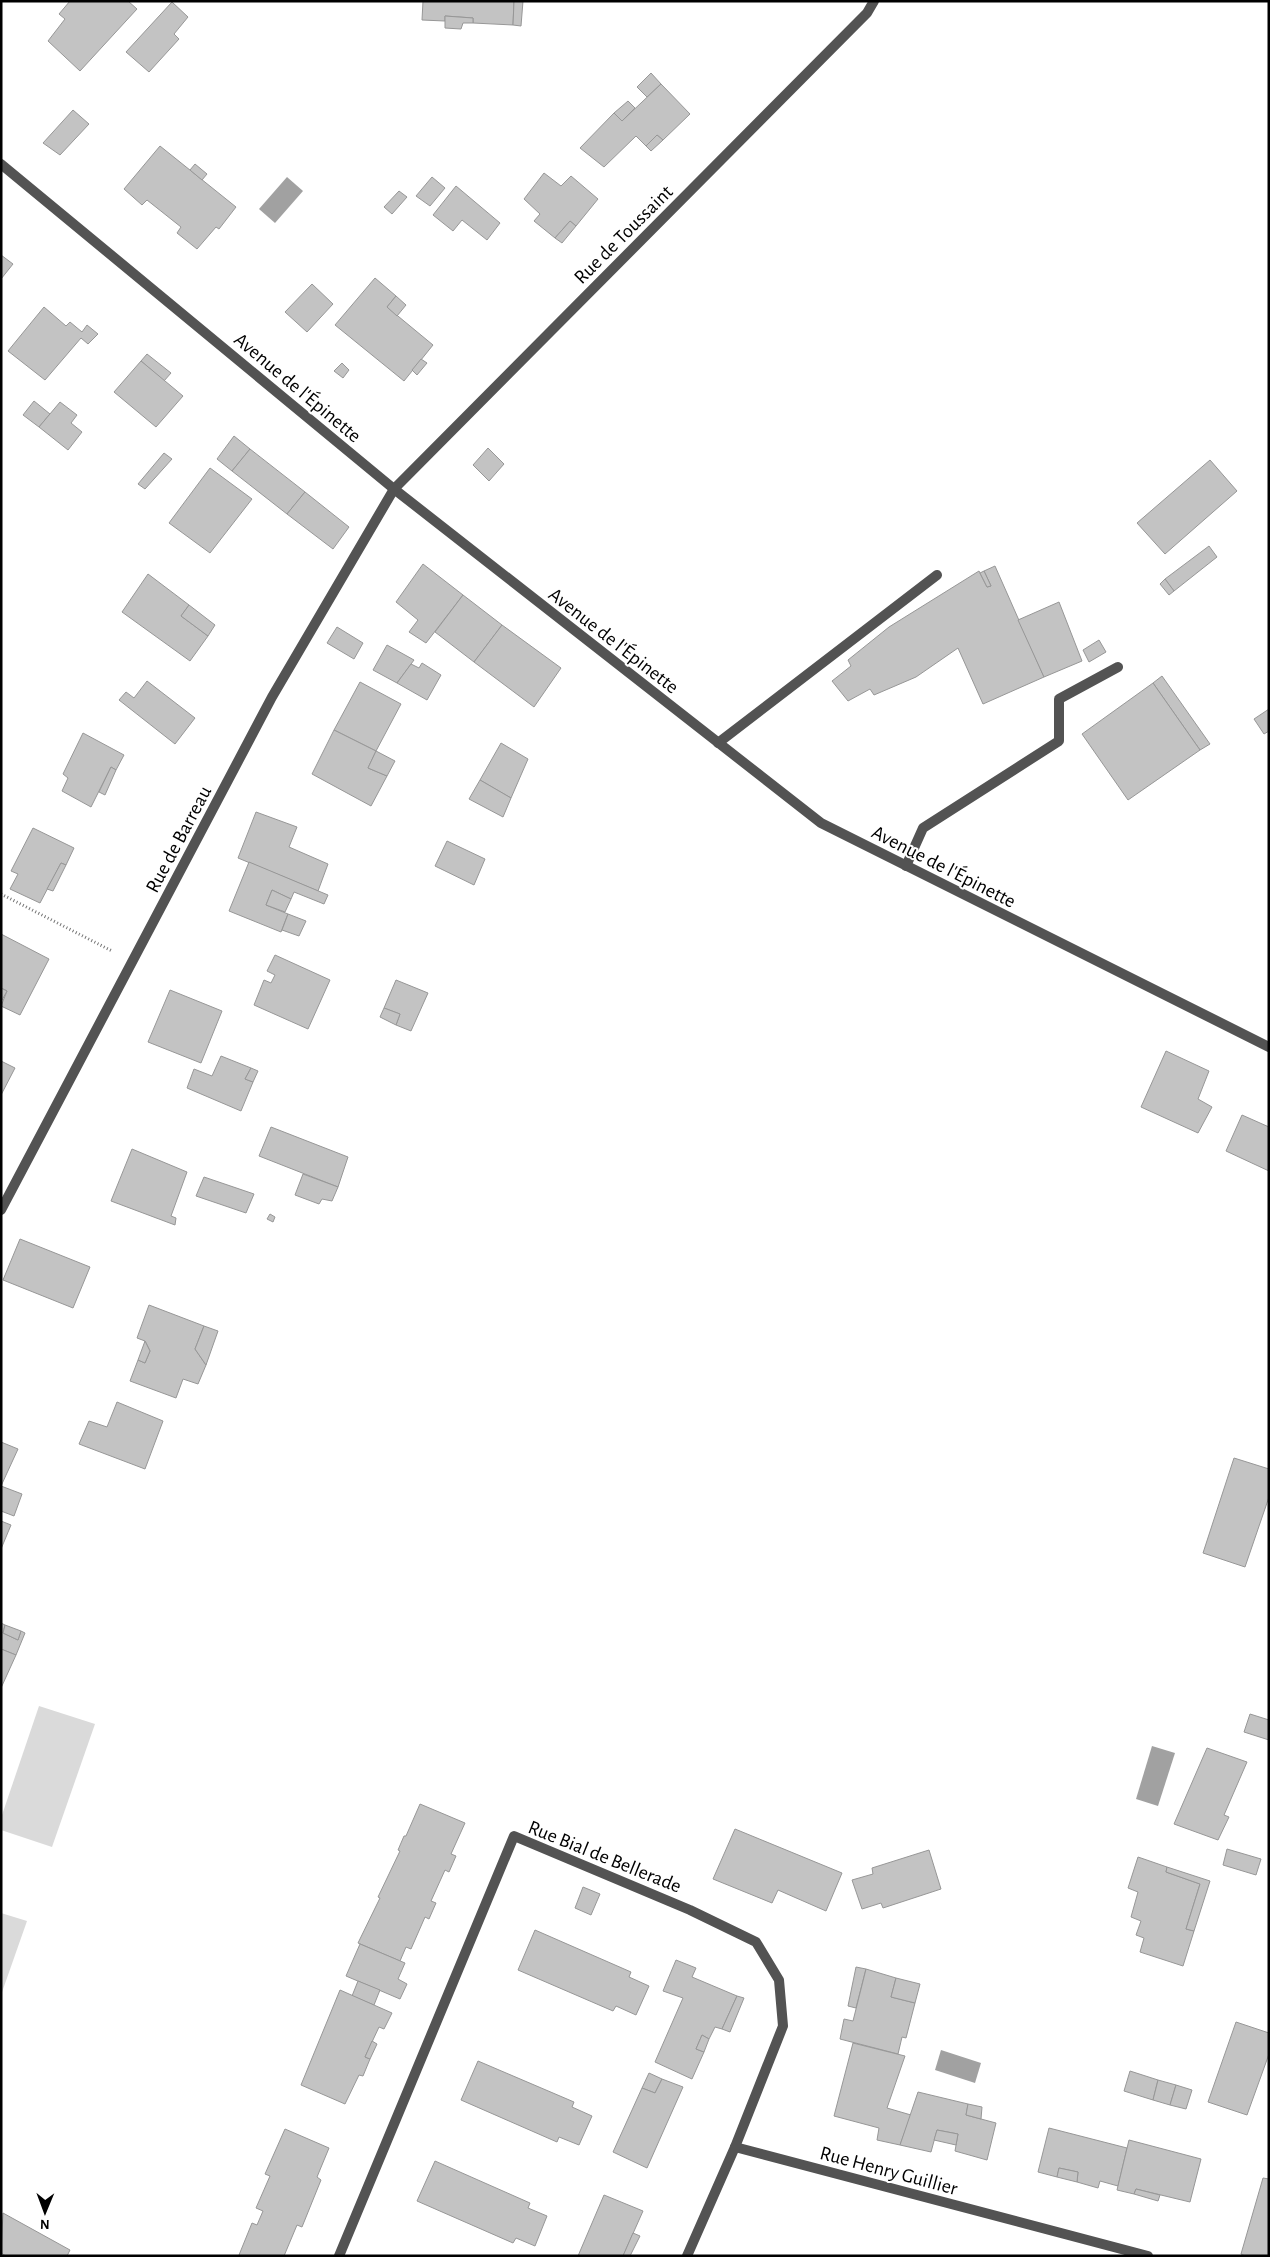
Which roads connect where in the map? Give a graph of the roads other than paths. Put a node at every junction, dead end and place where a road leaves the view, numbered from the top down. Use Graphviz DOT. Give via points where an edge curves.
graph roads {
  1 [pos="874,1"];
  2 [pos="1,164"];
  3 [pos="394,489"];
  4 [pos="937,576"];
  5 [pos="1118,667"];
  6 [pos="718,743"];
  7 [pos="906,866"];
  8 [pos="1269,1047"];
  9 [pos="1,1210"];
  10 [pos="735,2148"];
  11 [pos="339,2256"];
  12 [pos="687,2256"];
  13 [pos="1148,2256"];
  1 -- 3 [label="street, Rue de Toussaint" via="867,13"];
  2 -- 3 [label="street, Avenue de l'Épinette"];
  3 -- 6 [label="street, Avenue de l'Épinette"];
  3 -- 9 [label="street, Rue de Barreau" via="272,697"];
  4 -- 6 [label="street"];
  5 -- 7 [label="street" via="1059,699 1059,742 923,828"];
  6 -- 7 [label="street, Avenue de l'Épinette" via="821,823"];
  7 -- 8 [label="street, Avenue de l'Épinette"];
  10 -- 11 [label="street, Rue Bial de Bellerade" via="783,2026 779,1980 756,1942 690,1910 514,1836"];
  10 -- 12 [label="street"];
  10 -- 13 [label="street, Rue Henry Guillier"];
}
